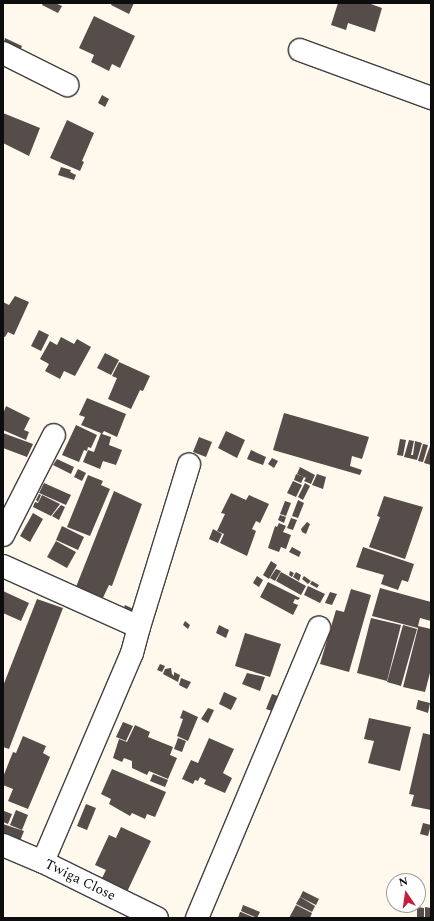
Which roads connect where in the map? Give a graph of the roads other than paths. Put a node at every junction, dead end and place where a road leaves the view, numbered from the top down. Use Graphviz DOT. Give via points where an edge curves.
graph roads {
  1 [pos="300,50"];
  2 [pos="3,54"];
  3 [pos="67,85"];
  4 [pos="431,98"];
  5 [pos="54,435"];
  6 [pos="190,464"];
  7 [pos="3,535"];
  8 [pos="3,566"];
  9 [pos="139,627"];
  10 [pos="319,628"];
  11 [pos="3,845"];
  12 [pos="43,862"];
  13 [pos="157,918"];
  14 [pos="197,918"];
  1 -- 4 [label="street"];
  2 -- 3 [label="street"];
  5 -- 7 [label="street"];
  6 -- 9 [label="street"];
  8 -- 9 [label="street"];
  9 -- 12 [label="street" via="132,652"];
  10 -- 14 [label="street"];
  11 -- 12 [label="street, Twiga Close"];
  12 -- 13 [label="street, Twiga Close"];
}
